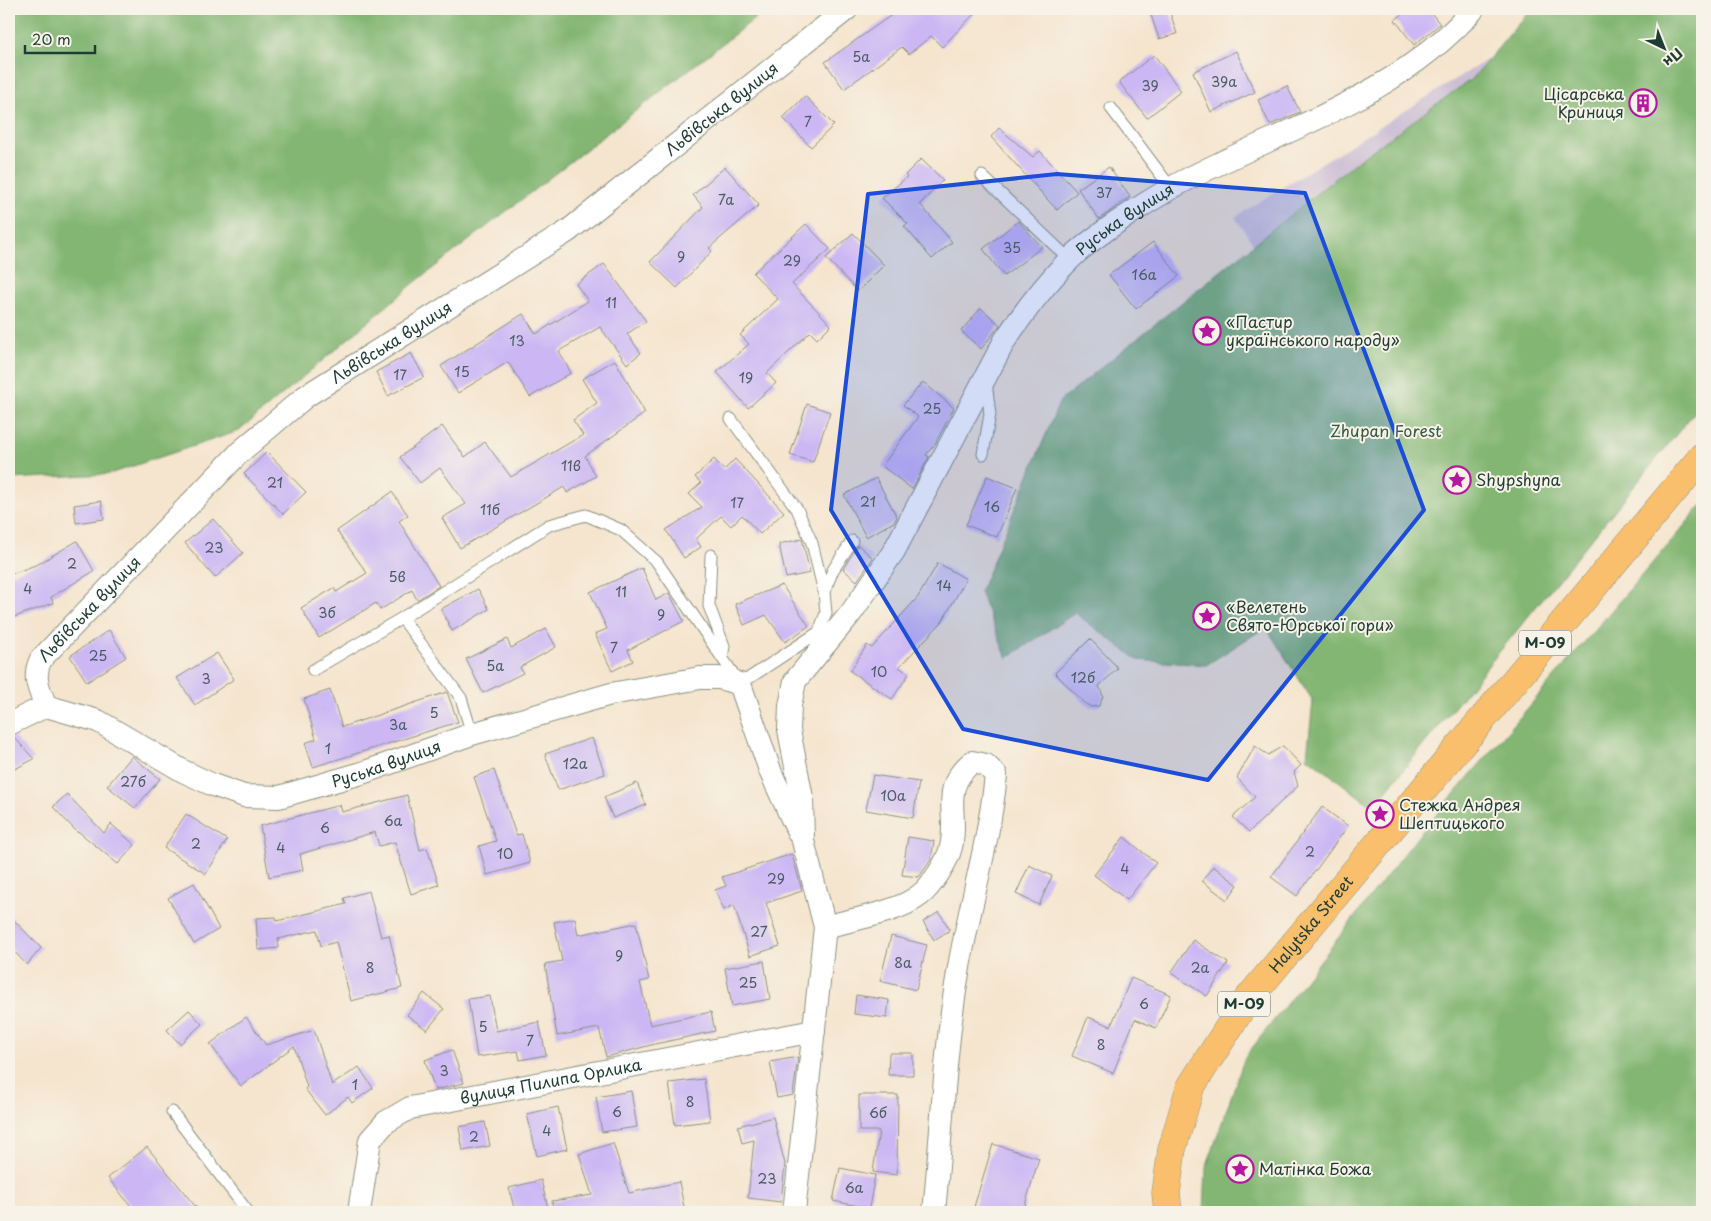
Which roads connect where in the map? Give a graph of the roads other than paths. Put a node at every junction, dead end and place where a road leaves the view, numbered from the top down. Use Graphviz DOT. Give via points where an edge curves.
graph roads {
  1 [pos="847,9"];
  2 [pos="1471,9"];
  3 [pos="1112,108"];
  4 [pos="982,176"];
  5 [pos="1171,188"];
  6 [pos="1070,260"];
  7 [pos="986,376"];
  8 [pos="731,420"];
  9 [pos="983,454"];
  10 [pos="1702,457"];
  11 [pos="852,541"];
  12 [pos="711,555"];
  13 [pos="824,592"];
  14 [pos="402,618"];
  15 [pos="722,658"];
  16 [pos="313,670"];
  17 [pos="740,684"];
  18 [pos="46,706"];
  19 [pos="9,724"];
  20 [pos="472,734"];
  21 [pos="802,841"];
  22 [pos="825,926"];
  23 [pos="814,1031"];
  24 [pos="172,1112"];
  25 [pos="248,1212"];
  26 [pos="359,1212"];
  27 [pos="794,1212"];
  28 [pos="934,1212"];
  29 [pos="1168,1212"];
  1 -- 18 [label="street, Львівська вулиця" via="568,231 306,396 240,452 41,659 35,678"];
  2 -- 5 [label="street, Руська вулиця" via="1449,36 1368,94"];
  3 -- 5 [label="lane"];
  4 -- 6 [label="lane"];
  5 -- 6 [label="street, Руська вулиця"];
  6 -- 7 [label="street, Руська вулиця" via="1025,310"];
  7 -- 9 [label="lane" via="990,414"];
  7 -- 21 [label="street, Руська вулиця" via="894,551 851,613 795,681 789,730 802,798"];
  8 -- 13 [label="lane" via="797,509 812,543"];
  10 -- 29 [label="main road, Halytska Street / М-09" via="1244,1004 1190,1088 1172,1149 1166,1193"];
  11 -- 13 [label="lane" via="833,570"];
  12 -- 15 [label="lane" via="709,606 724,646"];
  13 -- 17 [label="lane" via="826,613 819,632"];
  14 -- 15 [label="lane" via="549,525 586,515 621,530 657,562"];
  14 -- 16 [label="lane"];
  14 -- 20 [label="lane" via="460,698"];
  15 -- 17 [label="lane"];
  17 -- 20 [label="street, Руська вулиця" via="719,678 700,678 611,694"];
  17 -- 21 [label="street" via="768,765"];
  18 -- 19 [label="street"];
  18 -- 20 [label="street, Руська вулиця" via="98,721 184,771 244,796 279,797 362,773"];
  21 -- 22 [label="street"];
  22 -- 23 [label="street"];
  22 -- 28 [label="street" via="904,904 920,896 933,882 951,848 953,784 961,771 972,762 986,765 996,775 987,840 958,973 946,1066"];
  23 -- 26 [label="street, вулиця Пилипа Орлика" via="410,1108 386,1122 370,1140"];
  23 -- 27 [label="street"];
  24 -- 25 [label="lane"];
}
